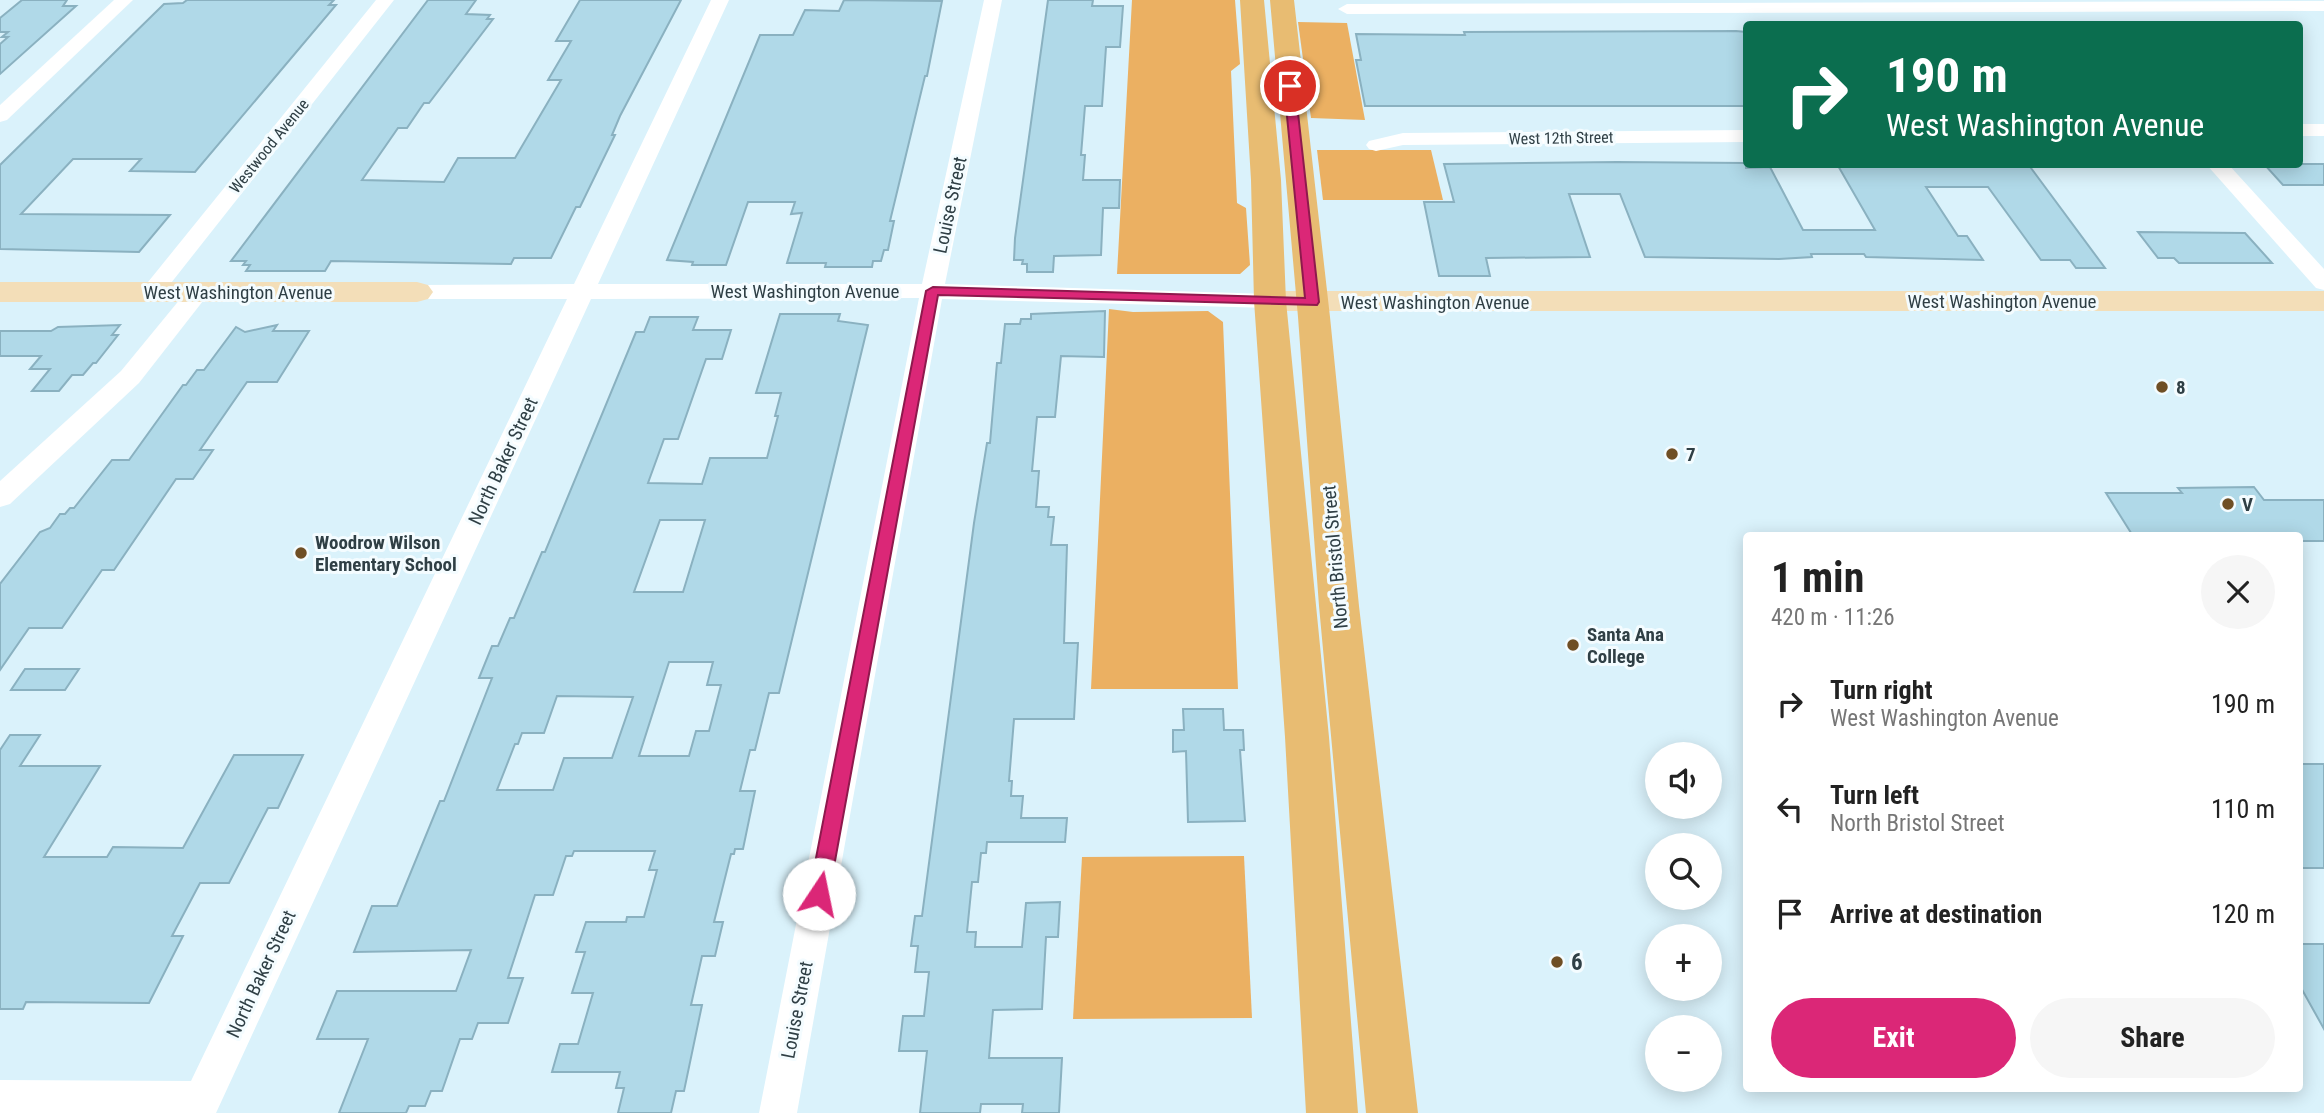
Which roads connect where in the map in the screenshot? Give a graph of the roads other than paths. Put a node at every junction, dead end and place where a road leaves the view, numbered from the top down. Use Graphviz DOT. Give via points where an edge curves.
graph roads {
  1 [pos="124,0"];
  2 [pos="385,0"];
  3 [pos="720,0"];
  4 [pos="993,0"];
  5 [pos="1252,0"];
  6 [pos="1282,0"];
  7 [pos="2071,3"];
  8 [pos="2324,6"];
  9 [pos="1347,9"];
  10 [pos="2087,21"];
  11 [pos="0,116"];
  12 [pos="2303,130"];
  13 [pos="2324,130"];
  14 [pos="1743,136"];
  15 [pos="1376,145"];
  16 [pos="2220,168"];
  17 [pos="2324,283"];
  18 [pos="583,291"];
  19 [pos="933,291"];
  20 [pos="0,292"];
  21 [pos="152,292"];
  22 [pos="198,292"];
  23 [pos="416,292"];
  24 [pos="2324,300"];
  25 [pos="1291,302"];
  26 [pos="0,497"];
  27 [pos="0,1100"];
  28 [pos="199,1107"];
  29 [pos="778,1113"];
  30 [pos="1332,1113"];
  31 [pos="1392,1113"];
  1 -- 11 [label="street"];
  2 -- 21 [label="street, Westwood Avenue"];
  3 -- 18 [label="street, North Baker Street"];
  4 -- 19 [label="street, Louise Street"];
  5 -- 25 [label="main road, North Bristol Street" via="1266,180"];
  6 -- 25 [label="main road, North Bristol Street"];
  7 -- 8 [label="street"];
  7 -- 9 [label="street"];
  7 -- 10 [label="street"];
  12 -- 13 [label="street"];
  14 -- 15 [label="street, West 12th Street" via="1403,139"];
  16 -- 17 [label="street"];
  18 -- 19 [label="street, West Washington Avenue"];
  18 -- 23 [label="street, West Washington Avenue"];
  18 -- 28 [label="street, North Baker Street"];
  19 -- 25 [label="street, West Washington Avenue"];
  19 -- 29 [label="street, Louise Street"];
  20 -- 21 [label="street, West Washington Avenue"];
  21 -- 22 [label="street, West Washington Avenue"];
  22 -- 23 [label="street, West Washington Avenue"];
  22 -- 26 [label="street" via="130,377"];
  24 -- 25 [label="street, West Washington Avenue"];
  25 -- 30 [label="main road, North Bristol Street" via="1307,737"];
  25 -- 31 [label="main road, North Bristol Street" via="1339,606"];
  27 -- 28 [label="street"];
}
